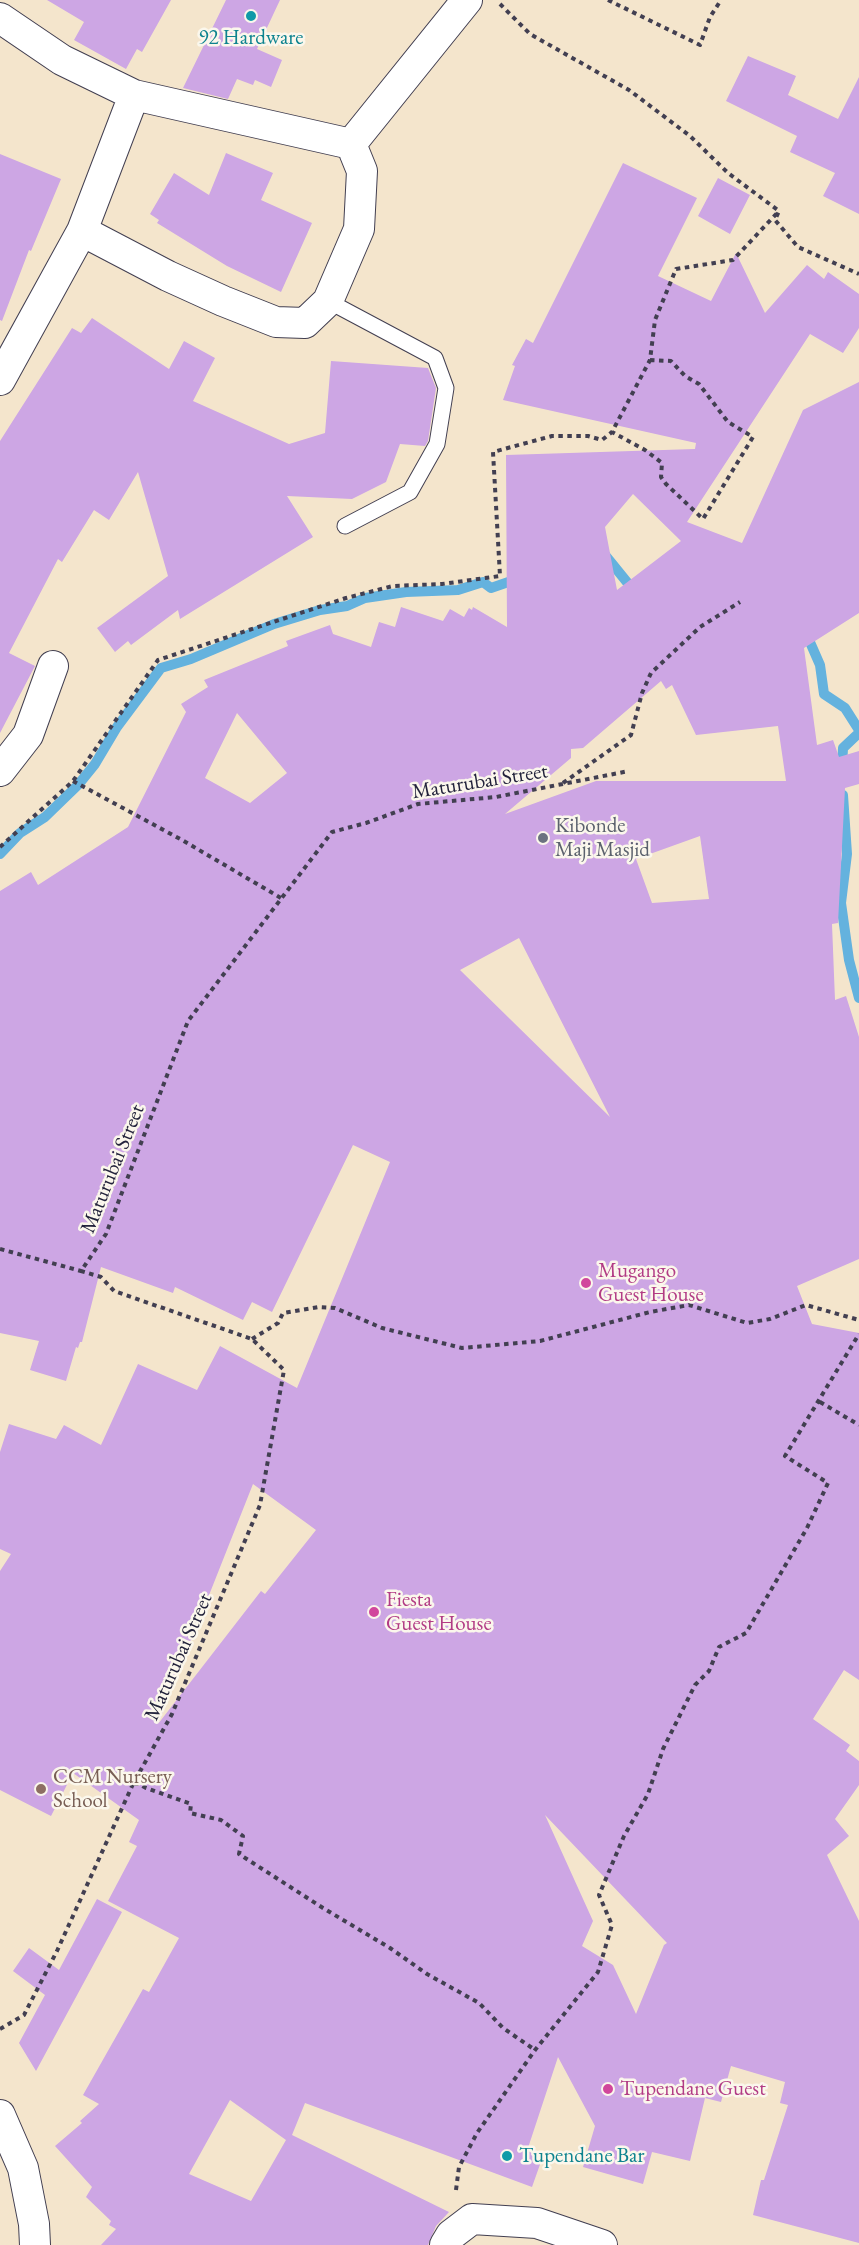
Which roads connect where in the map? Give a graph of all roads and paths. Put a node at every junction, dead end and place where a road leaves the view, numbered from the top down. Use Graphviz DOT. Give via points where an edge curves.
graph roads {
  1 [pos="467,0"];
  2 [pos="495,0"];
  3 [pos="608,0"];
  4 [pos="721,0"];
  5 [pos="0,18"];
  6 [pos="134,95"];
  7 [pos="351,144"];
  8 [pos="779,211"];
  9 [pos="82,231"];
  10 [pos="859,274"];
  11 [pos="328,301"];
  12 [pos="650,360"];
  13 [pos="0,380"];
  14 [pos="612,432"];
  15 [pos="345,526"];
  16 [pos="740,602"];
  17 [pos="53,666"];
  18 [pos="0,771"];
  19 [pos="628,771"];
  20 [pos="73,781"];
  21 [pos="560,785"];
  22 [pos="0,847"];
  23 [pos="281,898"];
  24 [pos="0,1249"];
  25 [pos="81,1271"];
  26 [pos="859,1320"];
  27 [pos="859,1334"];
  28 [pos="252,1339"];
  29 [pos="820,1402"];
  30 [pos="859,1425"];
  31 [pos="133,1784"];
  32 [pos="0,2029"];
  33 [pos="535,2050"];
  34 [pos="0,2115"];
  35 [pos="448,2240"];
  36 [pos="35,2245"];
  37 [pos="602,2245"];
  1 -- 7 [label="street"];
  2 -- 8 [label="path" via="530,34 629,90"];
  3 -- 4 [label="path" via="700,45"];
  5 -- 6 [label="street" via="63,60"];
  6 -- 7 [label="street"];
  6 -- 9 [label="street"];
  7 -- 11 [label="street" via="362,171 359,229"];
  8 -- 10 [label="path" via="775,220 798,247"];
  8 -- 12 [label="path" via="733,260 676,269 655,320"];
  9 -- 11 [label="street" via="168,276 276,322 305,322"];
  9 -- 13 [label="street"];
  11 -- 15 [label="lane" via="435,358 446,388 437,444 410,492"];
  12 -- 14 [label="path"];
  12 -- 14 [label="path" via="671,361 699,384 728,422 753,437 703,519 661,477 662,463"];
  14 -- 20 [label="path" via="602,440 552,436 493,452 500,576 393,586 158,660"];
  16 -- 21 [label="path" via="700,627 651,673 631,735"];
  17 -- 18 [label="street" via="28,735"];
  19 -- 21 [label="path, Maturubai Street"];
  20 -- 22 [label="path"];
  20 -- 23 [label="path"];
  21 -- 23 [label="path, Maturubai Street" via="496,797 418,804 332,832"];
  23 -- 25 [label="path, Maturubai Street" via="188,1021 106,1234"];
  24 -- 25 [label="path"];
  25 -- 28 [label="path, Maturubai Street" via="101,1277 114,1291"];
  26 -- 28 [label="path" via="806,1305 747,1323 689,1305 540,1341 462,1348 382,1328 335,1308 319,1307 283,1312 278,1323"];
  27 -- 29 [label="path"];
  28 -- 31 [label="path, Maturubai Street" via="284,1370 260,1505 172,1714"];
  29 -- 30 [label="path"];
  29 -- 33 [label="path" via="785,1456 828,1483 807,1528 746,1633 719,1647 709,1671 695,1685 682,1708 648,1794 624,1836 599,1895 612,1925 598,1972"];
  31 -- 32 [label="path, Maturubai Street" via="24,2016"];
  31 -- 33 [label="path" via="191,1804 190,1813 221,1821 243,1836 239,1854 478,2003 503,2028"];
  33 -- 35 [label="path" via="477,2133 459,2167"];
  34 -- 36 [label="street" via="23,2168"];
  35 -- 37 [label="street" via="472,2219 537,2223"];
}
